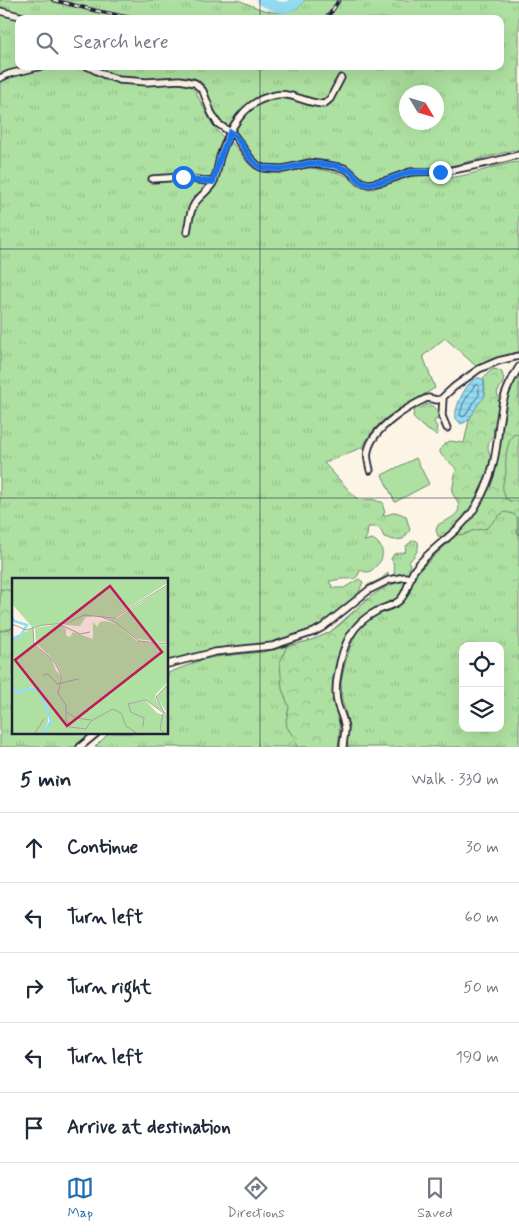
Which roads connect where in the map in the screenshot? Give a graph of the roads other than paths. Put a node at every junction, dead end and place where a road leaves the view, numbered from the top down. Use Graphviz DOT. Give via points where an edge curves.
graph roads {
  1 [pos="0,11"];
  2 [pos="16,15"];
  3 [pos="26,70"];
  4 [pos="95,70"];
  5 [pos="0,78"];
  6 [pos="341,78"];
  7 [pos="230,132"];
  8 [pos="519,155"];
  9 [pos="152,179"];
  10 [pos="213,182"];
  11 [pos="187,232"];
  12 [pos="519,356"];
  13 [pos="519,367"];
  14 [pos="444,398"];
  15 [pos="447,428"];
  16 [pos="370,470"];
  17 [pos="410,578"];
  18 [pos="169,664"];
  19 [pos="96,734"];
  20 [pos="80,747"];
  21 [pos="342,747"];
  1 -- 2 [label="street"];
  3 -- 5 [label="street"];
  4 -- 7 [label="street" via="118,80 195,83 203,92 210,112"];
  6 -- 7 [label="street" via="324,104 286,95 259,100 238,117"];
  7 -- 8 [label="street" via="251,159 263,168 283,169 310,163 337,166 369,184 410,172 448,171"];
  7 -- 10 [label="street"];
  9 -- 10 [label="street" via="183,177"];
  10 -- 11 [label="street" via="195,203"];
  12 -- 14 [label="street" via="479,370"];
  13 -- 17 [label="street" via="504,397 493,463 477,505 458,528 420,563"];
  14 -- 15 [label="street" via="442,416"];
  14 -- 16 [label="street" via="418,402 382,428 367,452"];
  17 -- 18 [label="street" via="389,580 369,590 314,632 272,646 215,652"];
  17 -- 21 [label="street" via="399,601 365,618 348,639 337,682 337,700 345,729"];
  19 -- 20 [label="street"];
}
